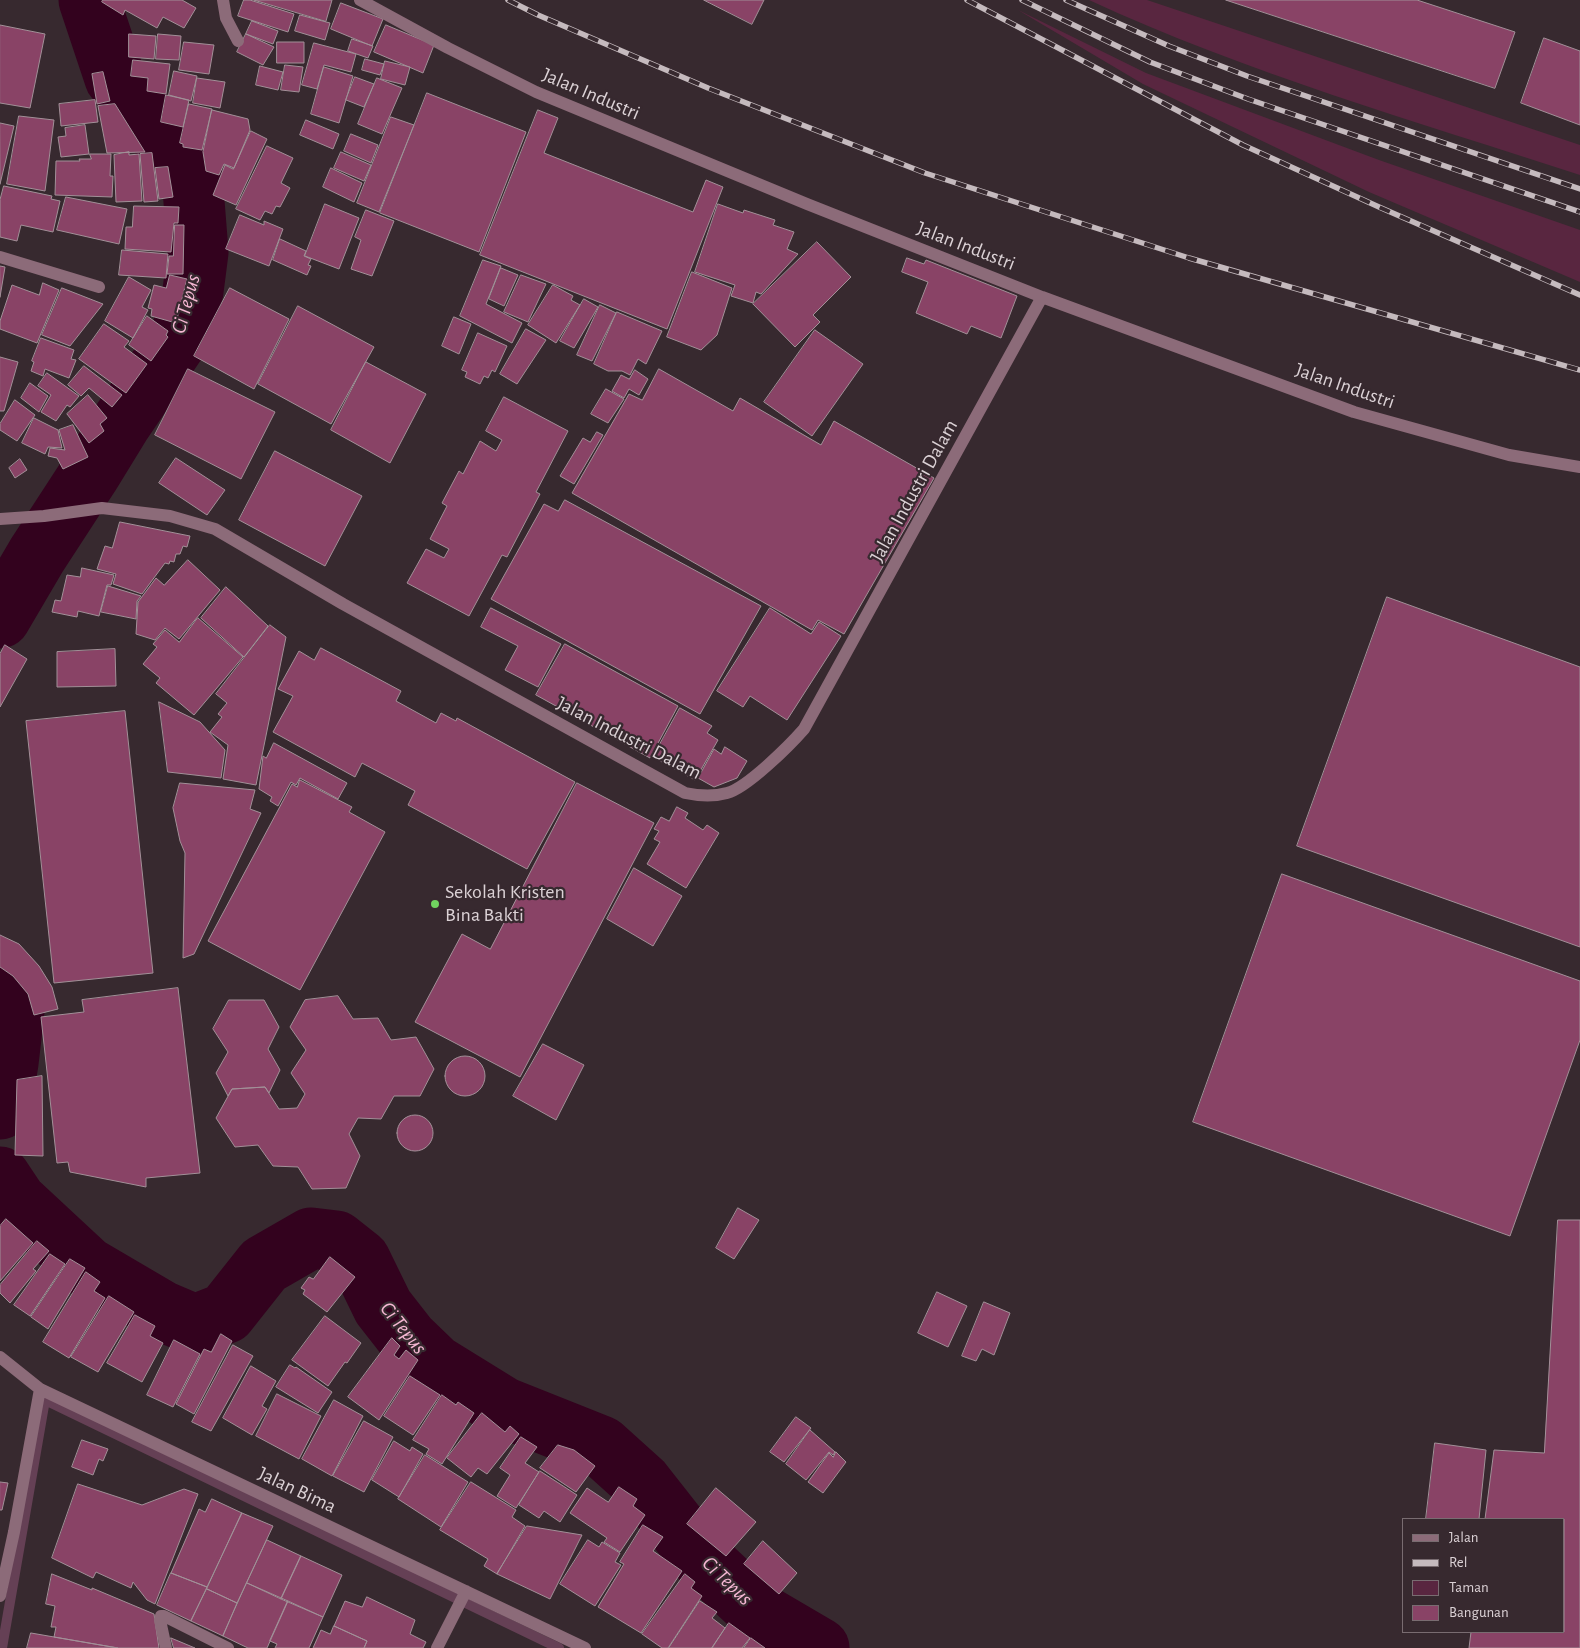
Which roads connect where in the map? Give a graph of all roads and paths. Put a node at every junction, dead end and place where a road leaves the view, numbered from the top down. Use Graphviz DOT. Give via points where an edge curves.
graph roads {
  1 [pos="223,0"];
  2 [pos="360,0"];
  3 [pos="238,41"];
  4 [pos="0,257"];
  5 [pos="99,286"];
  6 [pos="1042,297"];
  7 [pos="1580,467"];
  8 [pos="0,519"];
  9 [pos="0,1357"];
  10 [pos="40,1389"];
  11 [pos="466,1591"];
  12 [pos="0,1596"];
  13 [pos="166,1648"];
  14 [pos="228,1648"];
  15 [pos="437,1648"];
  16 [pos="585,1648"];
  1 -- 3 [label="street" via="226,18"];
  2 -- 6 [label="street, Jalan Industri" via="536,92"];
  4 -- 5 [label="street"];
  6 -- 7 [label="street, Jalan Industri" via="1354,412 1508,455"];
  6 -- 8 [label="street, Jalan Industri Dalam" via="804,729 785,750 729,793 703,796 685,793 215,529 170,516 102,508"];
  9 -- 10 [label="street, Jalan Bima"];
  10 -- 11 [label="street, Jalan Bima"];
  10 -- 12 [label="street"];
  11 -- 15 [label="street"];
  11 -- 16 [label="street, Jalan Bima"];
  13 -- 14 [label="street" via="161,1616"];
}
